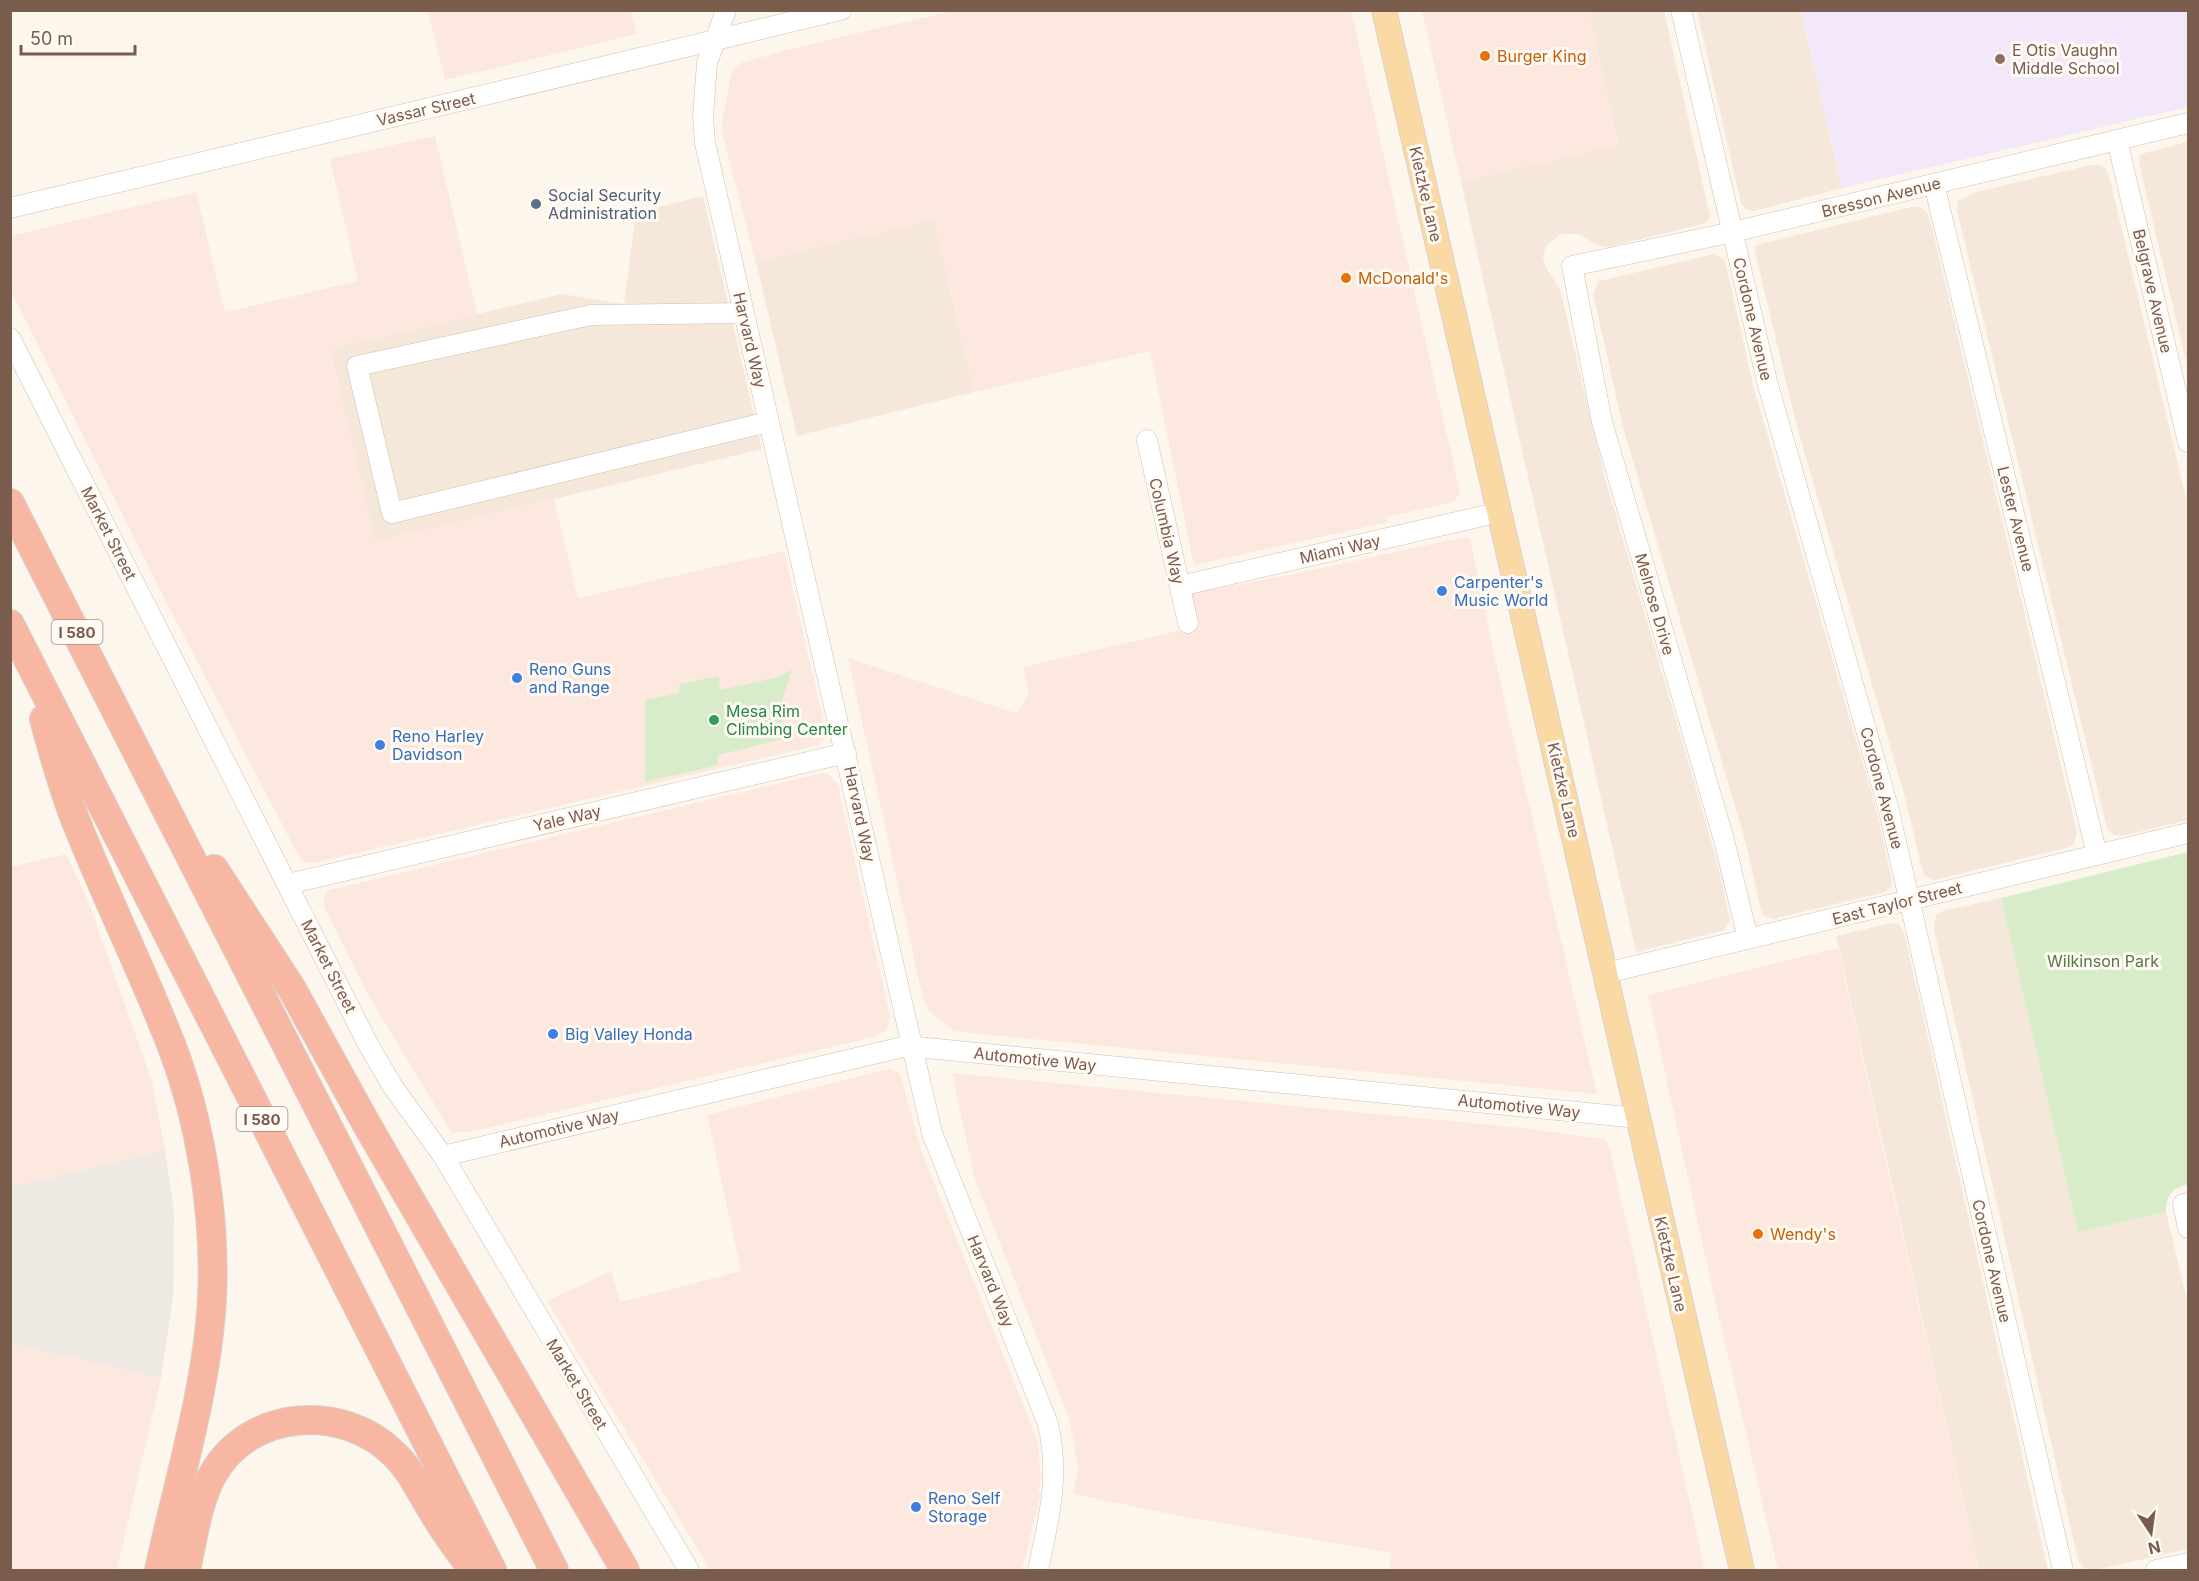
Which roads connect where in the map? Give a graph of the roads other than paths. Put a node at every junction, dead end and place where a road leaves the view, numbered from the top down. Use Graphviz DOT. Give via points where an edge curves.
graph roads {
  1 [pos="726,10"];
  2 [pos="841,10"];
  3 [pos="1384,10"];
  4 [pos="1681,10"];
  5 [pos="716,40"];
  6 [pos="2188,123"];
  7 [pos="2117,140"];
  8 [pos="1934,184"];
  9 [pos="10,208"];
  10 [pos="1733,232"];
  11 [pos="1572,266"];
  12 [pos="744,313"];
  13 [pos="10,338"];
  14 [pos="768,422"];
  15 [pos="1147,440"];
  16 [pos="2188,442"];
  17 [pos="10,503"];
  18 [pos="1500,512"];
  19 [pos="1180,586"];
  20 [pos="1188,623"];
  21 [pos="10,624"];
  22 [pos="31,667"];
  23 [pos="846,753"];
  24 [pos="164,802"];
  25 [pos="2188,833"];
  26 [pos="2097,855"];
  27 [pos="288,884"];
  28 [pos="1910,900"];
  29 [pos="1748,939"];
  30 [pos="1606,973"];
  31 [pos="912,1047"];
  32 [pos="1638,1118"];
  33 [pos="443,1156"];
  34 [pos="2186,1203"];
  35 [pos="2188,1228"];
  36 [pos="201,1502"];
  37 [pos="2188,1563"];
  38 [pos="159,1570"];
  39 [pos="186,1570"];
  40 [pos="198,1570"];
  41 [pos="474,1570"];
  42 [pos="492,1570"];
  43 [pos="554,1570"];
  44 [pos="625,1570"];
  45 [pos="689,1570"];
  46 [pos="1038,1570"];
  47 [pos="1742,1570"];
  48 [pos="2063,1570"];
  49 [pos="2156,1570"];
  1 -- 5 [label="street, Harvard Way"];
  2 -- 5 [label="street, Vassar Street"];
  3 -- 18 [label="main road, Kietzke Lane"];
  4 -- 10 [label="street, Cordone Avenue"];
  5 -- 9 [label="street, Vassar Street"];
  5 -- 12 [label="street, Harvard Way" via="707,63 703,129"];
  6 -- 7 [label="street, Bresson Avenue"];
  7 -- 8 [label="street, Bresson Avenue"];
  7 -- 16 [label="street, Belgrave Avenue"];
  8 -- 10 [label="street, Bresson Avenue"];
  8 -- 26 [label="street, Lester Avenue"];
  10 -- 11 [label="street, Bresson Avenue"];
  10 -- 28 [label="street, Cordone Avenue" via="1768,385 1888,807"];
  11 -- 29 [label="street, Melrose Drive" via="1602,422 1724,840"];
  12 -- 14 [label="street, Harvard Way"];
  12 -- 14 [label="street" via="591,315 357,366 392,513"];
  13 -- 27 [label="street, Market Street"];
  14 -- 23 [label="street, Harvard Way"];
  15 -- 19 [label="street, Columbia Way"];
  17 -- 24 [label="highway, I 580"];
  18 -- 19 [label="street, Miami Way"];
  18 -- 30 [label="main road, Kietzke Lane"];
  19 -- 20 [label="street, Columbia Way"];
  21 -- 22 [label="highway, I 580"];
  22 -- 38 [label="highway" via="72,810 171,1046 192,1116 205,1188 212,1279 210,1327"];
  22 -- 42 [label="highway, I 580"];
  23 -- 27 [label="street, Yale Way"];
  23 -- 31 [label="street, Harvard Way"];
  24 -- 43 [label="highway, I 580"];
  24 -- 44 [label="highway" via="268,950"];
  25 -- 26 [label="street, East Taylor Street"];
  26 -- 28 [label="street, East Taylor Street"];
  27 -- 33 [label="street, Market Street" via="369,1046"];
  28 -- 29 [label="street, East Taylor Street"];
  28 -- 48 [label="street, Cordone Avenue"];
  29 -- 30 [label="street, East Taylor Street"];
  30 -- 32 [label="main road, Kietzke Lane"];
  31 -- 32 [label="street, Automotive Way"];
  31 -- 33 [label="street, Automotive Way"];
  31 -- 46 [label="street, Harvard Way" via="932,1133 1048,1424 1055,1477"];
  32 -- 47 [label="main road, Kietzke Lane"];
  33 -- 45 [label="street, Market Street"];
  34 -- 35 [label="street"];
  36 -- 39 [label="highway"];
  36 -- 40 [label="highway"];
  36 -- 41 [label="highway" via="223,1460 259,1431 297,1420 341,1423 369,1434 394,1454"];
  37 -- 49 [label="street"];
}
